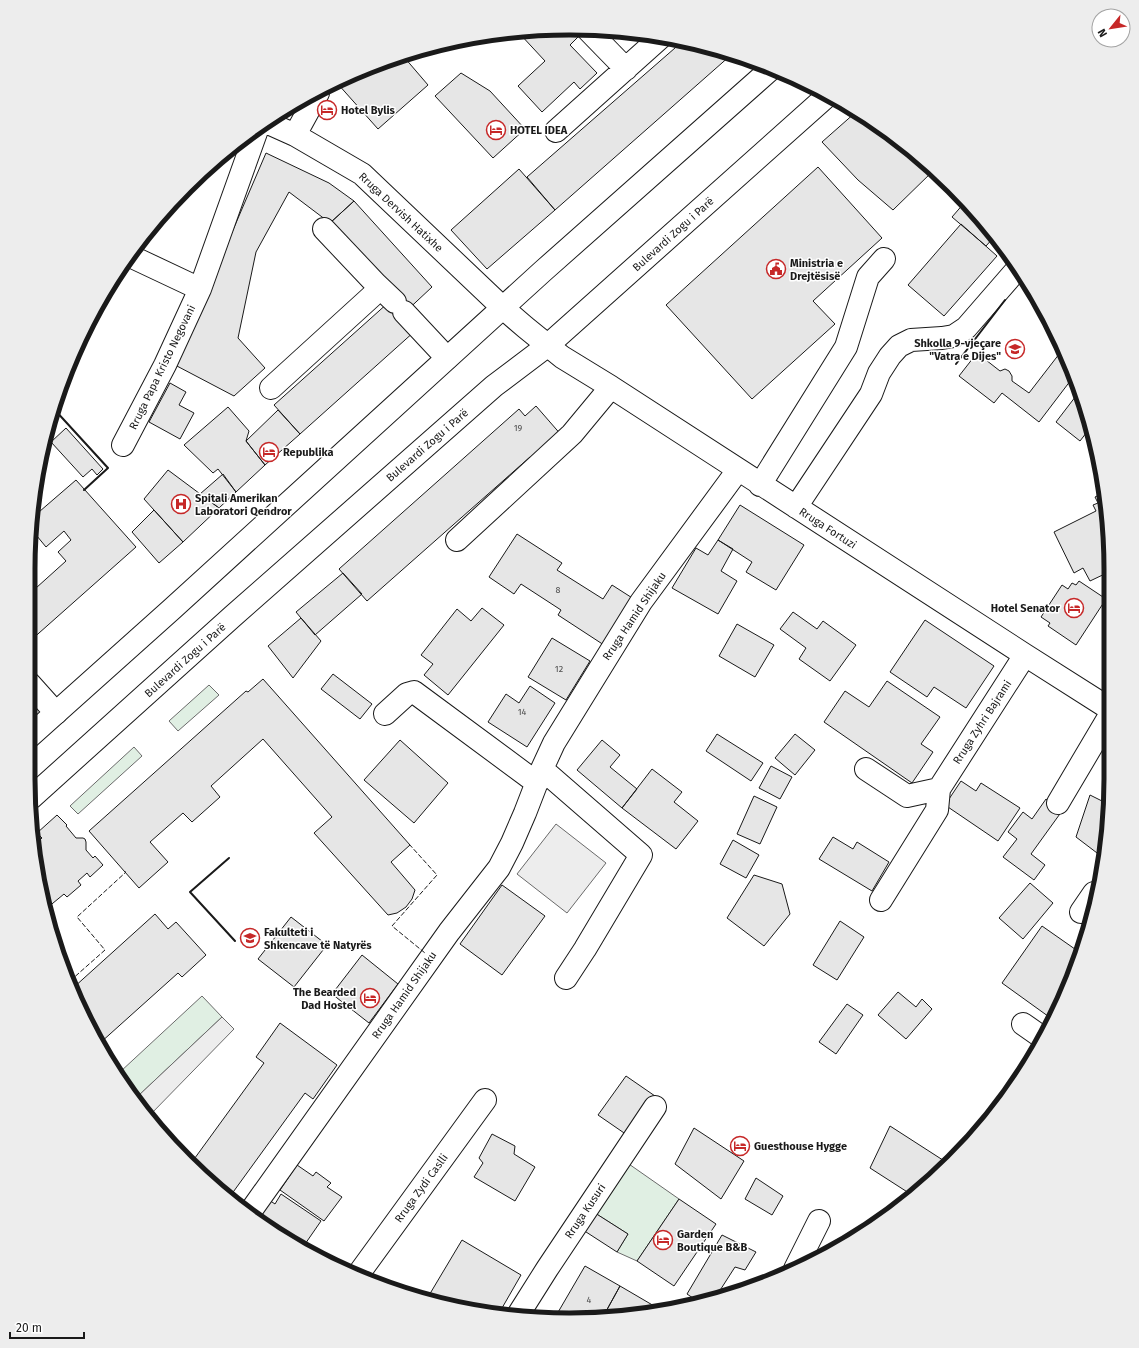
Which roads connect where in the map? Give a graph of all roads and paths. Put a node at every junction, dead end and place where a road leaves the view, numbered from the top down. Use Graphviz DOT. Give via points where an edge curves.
graph roads {
  1 [pos="594,36"];
  2 [pos="655,42"];
  3 [pos="626,69"];
  4 [pos="766,73"];
  5 [pos="823,99"];
  6 [pos="314,100"];
  7 [pos="273,125"];
  8 [pos="556,131"];
  9 [pos="295,135"];
  10 [pos="254,138"];
  11 [pos="324,228"];
  12 [pos="135,258"];
  13 [pos="884,259"];
  14 [pos="1014,273"];
  15 [pos="376,284"];
  16 [pos="200,289"];
  17 [pos="503,308"];
  18 [pos="547,346"];
  19 [pos="447,358"];
  20 [pos="611,387"];
  21 [pos="271,388"];
  22 [pos="123,445"];
  23 [pos="738,470"];
  24 [pos="760,485"];
  25 [pos="796,507"];
  26 [pos="457,540"];
  27 [pos="1025,655"];
  28 [pos="35,690"];
  29 [pos="1104,705"];
  30 [pos="56,713"];
  31 [pos="385,714"];
  32 [pos="1104,725"];
  33 [pos="35,731"];
  34 [pos="866,769"];
  35 [pos="539,776"];
  36 [pos="939,789"];
  37 [pos="35,793"];
  38 [pos="1058,802"];
  39 [pos="1090,898"];
  40 [pos="881,900"];
  41 [pos="1081,912"];
  42 [pos="566,978"];
  43 [pos="1023,1024"];
  44 [pos="1038,1035"];
  45 [pos="485,1100"];
  46 [pos="655,1107"];
  47 [pos="252,1209"];
  48 [pos="819,1220"];
  49 [pos="798,1262"];
  50 [pos="362,1271"];
  51 [pos="523,1308"];
  1 -- 3 [label="street"];
  2 -- 3 [label="street"];
  3 -- 8 [label="street"];
  4 -- 17 [label="street"];
  5 -- 18 [label="street, Bulevardi Zogu i Parë"];
  6 -- 9 [label="street"];
  7 -- 9 [label="street, Rruga Dervish Hatixhe"];
  9 -- 17 [label="street, Rruga Dervish Hatixhe" via="362,174"];
  10 -- 16 [label="street, Rruga Papa Kristo Negovani"];
  11 -- 15 [label="street"];
  12 -- 16 [label="street"];
  13 -- 24 [label="street" via="868,277 846,347"];
  14 -- 25 [label="street" via="966,328 954,336 911,340 899,346 879,373 870,394"];
  15 -- 19 [label="street"];
  15 -- 21 [label="street" via="376,291 372,296"];
  16 -- 22 [label="street, Rruga Papa Kristo Negovani" via="165,365"];
  17 -- 18 [label="street, Rruga Dervish Hatixhe"];
  17 -- 19 [label="street"];
  18 -- 20 [label="street, Rruga Fortuzi"];
  18 -- 37 [label="street, Bulevardi Zogu i Parë" via="494,386"];
  19 -- 30 [label="street"];
  20 -- 23 [label="street, Rruga Fortuzi"];
  20 -- 26 [label="street" via="572,434"];
  23 -- 24 [label="street, Rruga Fortuzi"];
  23 -- 35 [label="street, Rruga Hamid Shijaku" via="641,602 554,742"];
  24 -- 25 [label="street, Rruga Fortuzi"];
  25 -- 27 [label="street, Rruga Fortuzi"];
  27 -- 29 [label="street, Rruga Fortuzi"];
  27 -- 36 [label="street, Rruga Zyhri Bajrami"];
  28 -- 30 [label="street"];
  30 -- 33 [label="street"];
  31 -- 35 [label="street" via="407,694 414,692"];
  32 -- 38 [label="street"];
  34 -- 36 [label="street" via="907,796"];
  35 -- 42 [label="street" via="641,855"];
  35 -- 47 [label="street, Rruga Hamid Shijaku" via="499,868 449,932"];
  36 -- 40 [label="street" via="937,810"];
  39 -- 41 [label="street"];
  43 -- 44 [label="street"];
  45 -- 50 [label="street, Rruga Zydi Caslli"];
  46 -- 51 [label="street, Rruga Kusuri"];
  48 -- 49 [label="street"];
}
